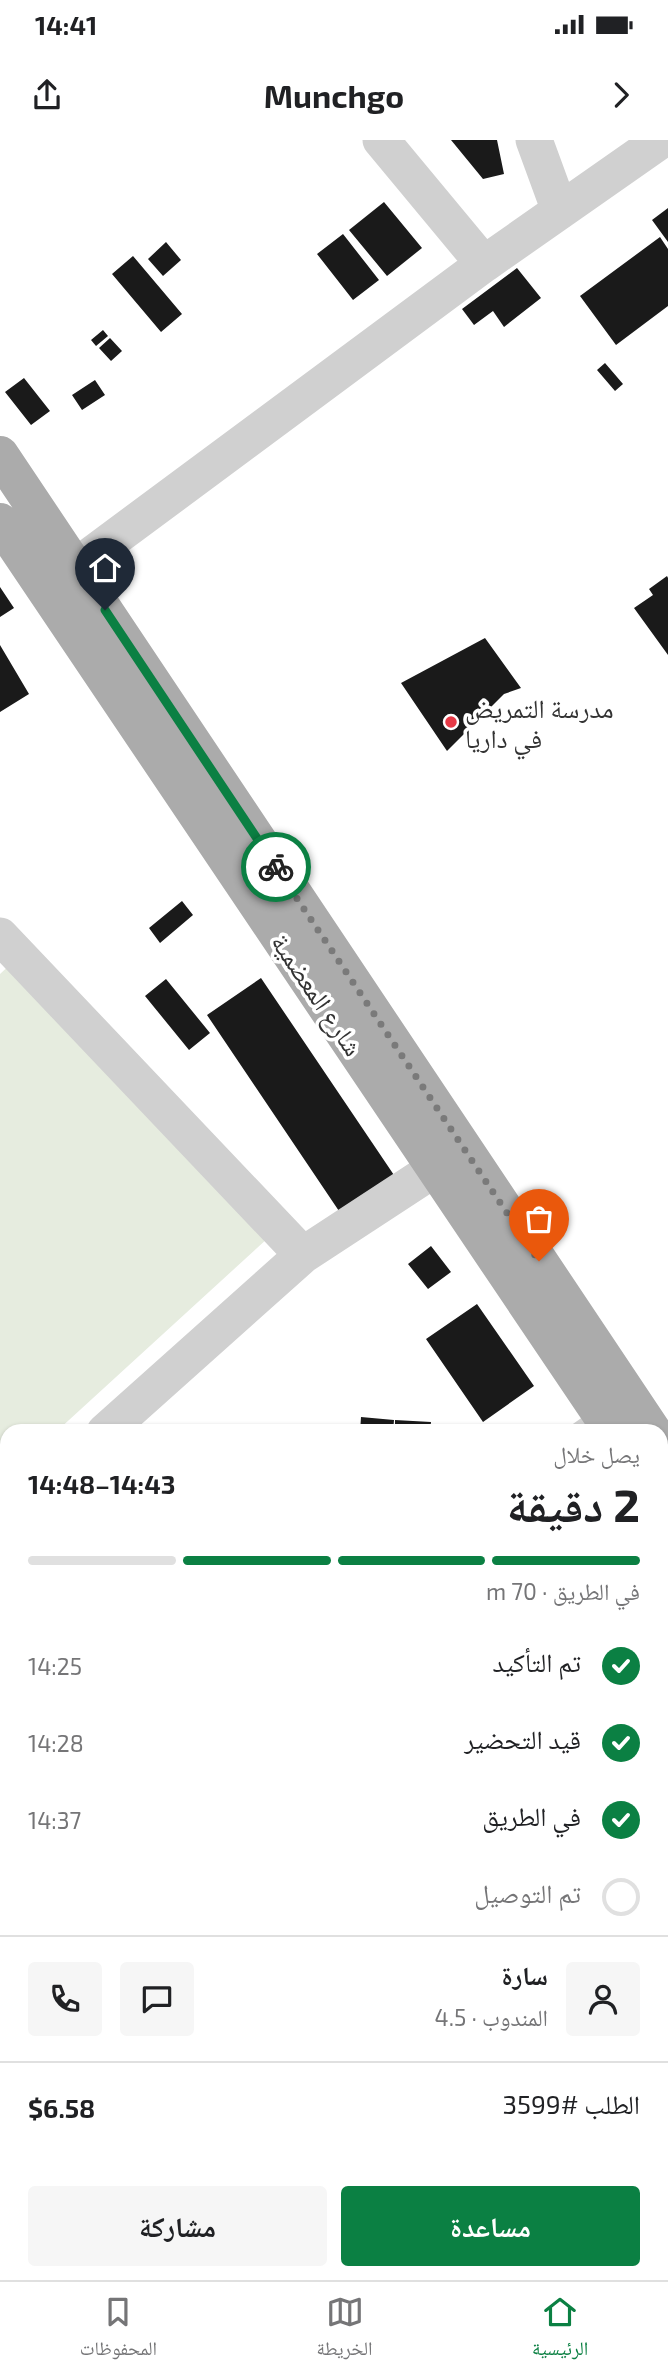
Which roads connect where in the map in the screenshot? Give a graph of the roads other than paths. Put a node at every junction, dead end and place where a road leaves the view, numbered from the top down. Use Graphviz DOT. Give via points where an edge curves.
graph roads {
  1 [pos="381,140"];
  2 [pos="534,140"];
  3 [pos="661,140"];
  4 [pos="560,211"];
  5 [pos="484,264"];
  6 [pos="0,455"];
  7 [pos="0,522"];
  8 [pos="75,566"];
  9 [pos="45,589"];
  10 [pos="251,862"];
  11 [pos="0,936"];
  12 [pos="436,1168"];
  13 [pos="303,1255"];
  14 [pos="114,1424"];
  15 [pos="596,1424"];
  16 [pos="647,1424"];
  1 -- 5 [label="street"];
  2 -- 4 [label="street"];
  3 -- 4 [label="street"];
  4 -- 5 [label="street"];
  5 -- 8 [label="street"];
  6 -- 8 [label="main road, شارع المعضمية"];
  7 -- 9 [label="main road, شارع المعضمية"];
  8 -- 9 [label="street"];
  8 -- 10 [label="main road, شارع المعضمية"];
  9 -- 10 [label="main road, شارع المعضمية"];
  10 -- 12 [label="main road, شارع المعضمية"];
  10 -- 16 [label="main road, شارع المعضمية"];
  11 -- 13 [label="street"];
  12 -- 13 [label="street"];
  12 -- 15 [label="main road, شارع المعضمية"];
  13 -- 14 [label="street"];
}
